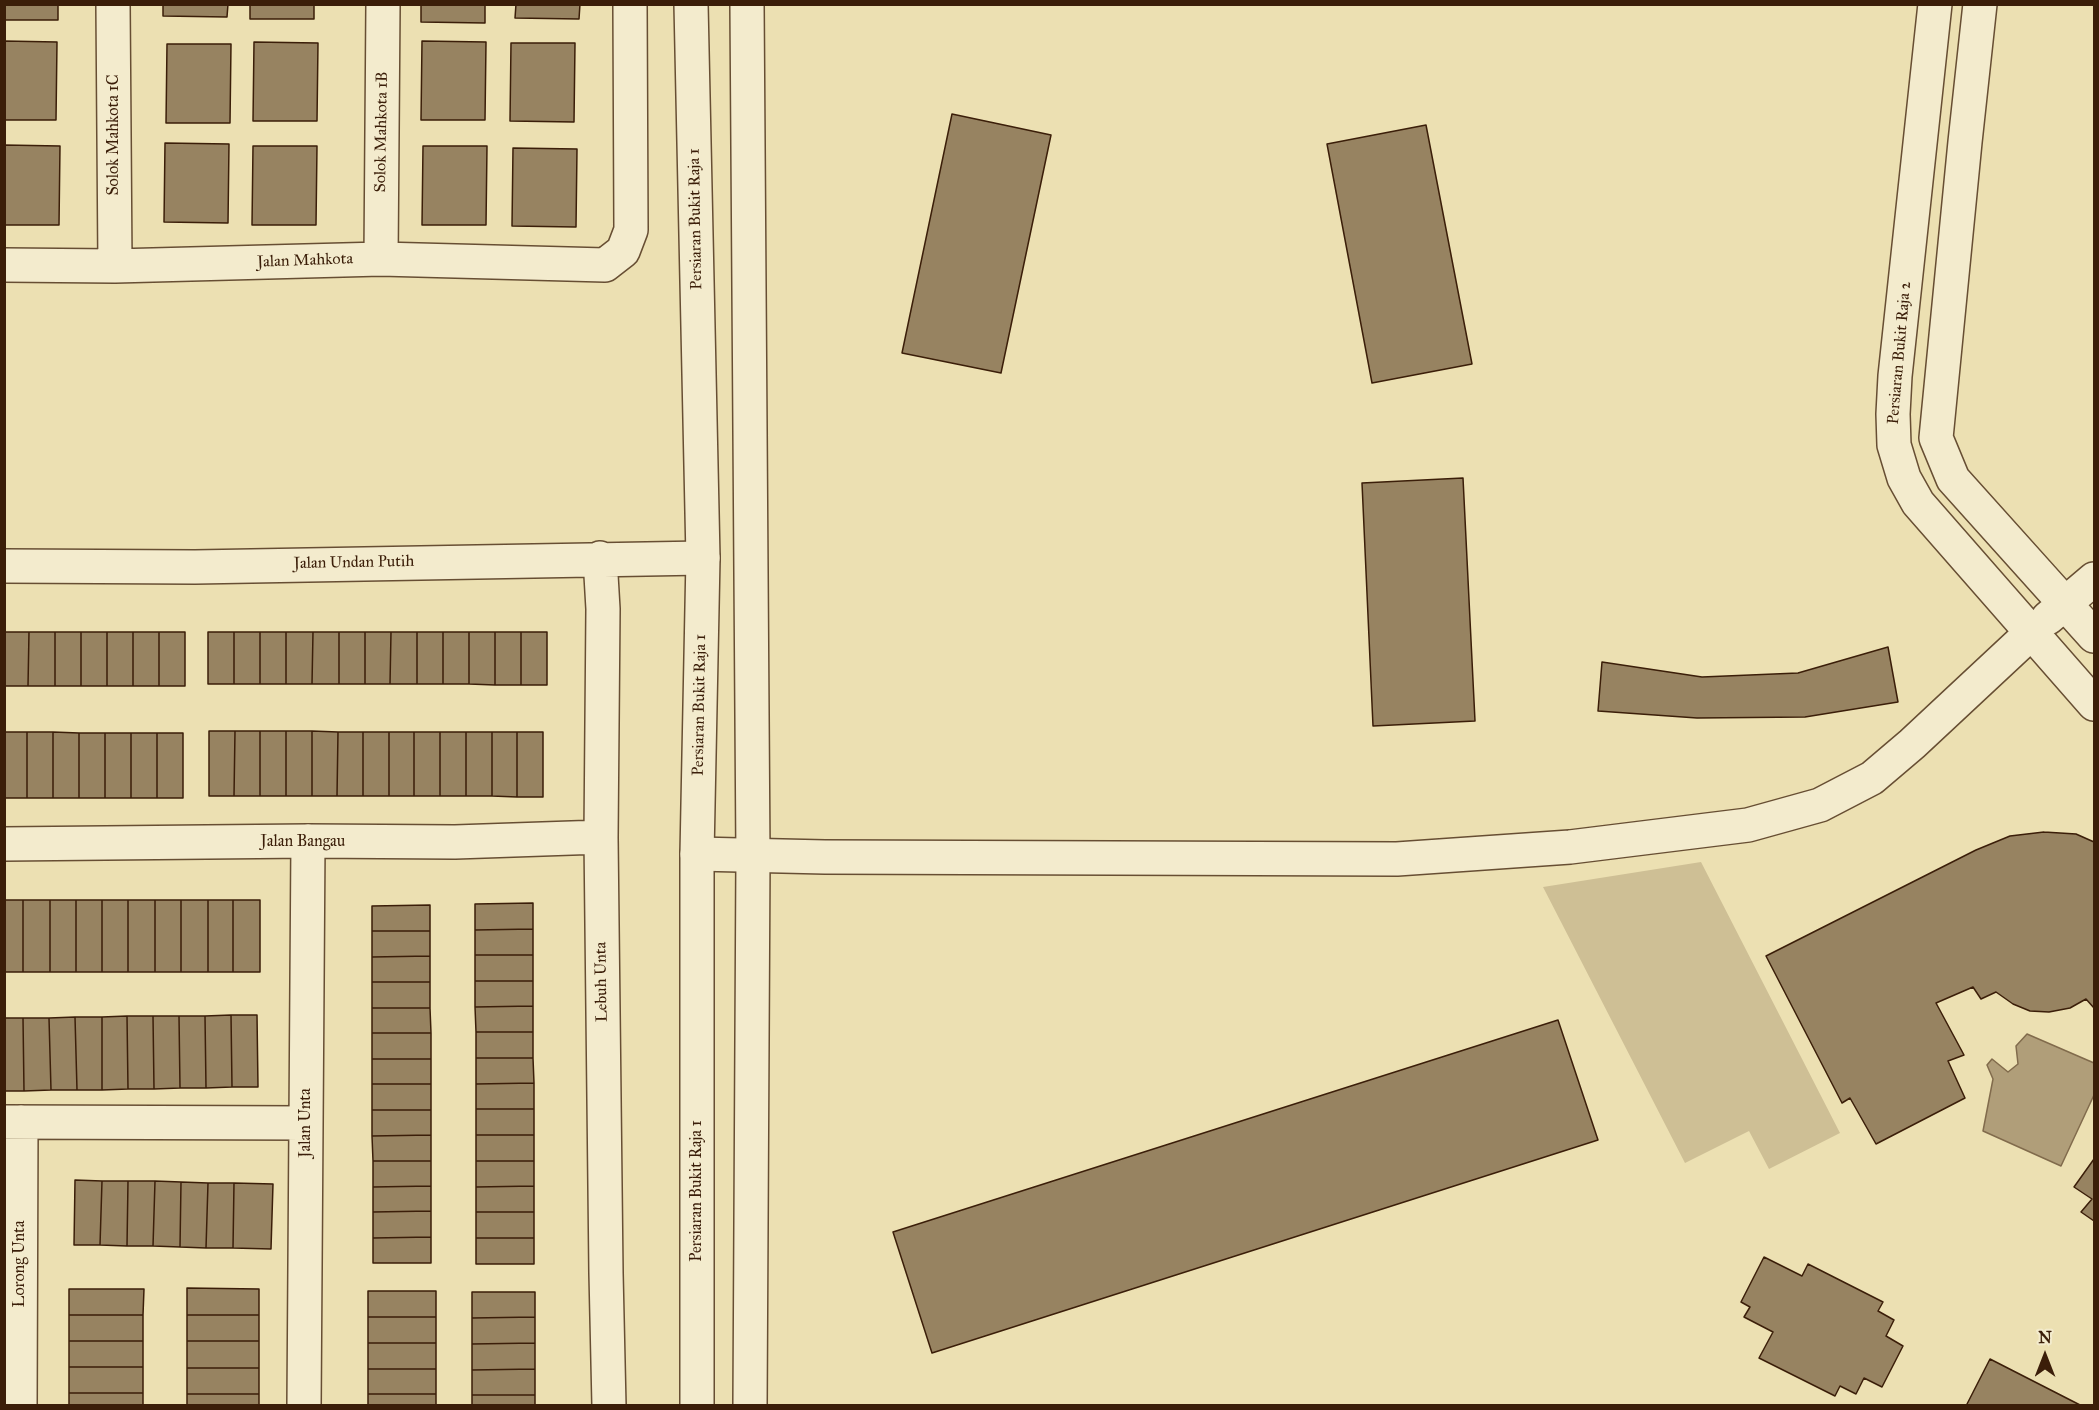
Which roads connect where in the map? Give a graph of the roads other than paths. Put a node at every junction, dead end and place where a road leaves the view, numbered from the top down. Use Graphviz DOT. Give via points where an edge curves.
graph roads {
  1 [pos="113,4"];
  2 [pos="383,4"];
  3 [pos="630,4"];
  4 [pos="691,4"];
  5 [pos="747,4"];
  6 [pos="1935,4"];
  7 [pos="1980,4"];
  8 [pos="381,259"];
  9 [pos="4,265"];
  10 [pos="115,266"];
  11 [pos="600,558"];
  12 [pos="703,558"];
  13 [pos="4,566"];
  14 [pos="2094,579"];
  15 [pos="2064,603"];
  16 [pos="2031,633"];
  17 [pos="2094,636"];
  18 [pos="2094,704"];
  19 [pos="601,837"];
  20 [pos="308,841"];
  21 [pos="4,844"];
  22 [pos="697,854"];
  23 [pos="753,856"];
  24 [pos="13,1122"];
  25 [pos="306,1123"];
  26 [pos="20,1406"];
  27 [pos="304,1406"];
  28 [pos="609,1406"];
  29 [pos="697,1406"];
  30 [pos="750,1406"];
  1 -- 10 [label="street, Solok Mahkota 1C"];
  2 -- 8 [label="street, Solok Mahkota 1B"];
  3 -- 8 [label="street, Jalan Mahkota" via="631,230 623,251 605,265"];
  4 -- 12 [label="street, Persiaran Bukit Raja 1"];
  5 -- 23 [label="street"];
  6 -- 16 [label="street, Persiaran Bukit Raja 2" via="1895,376 1894,445 1904,478 1918,502"];
  7 -- 15 [label="street" via="1936,438 1953,479"];
  8 -- 10 [label="street, Jalan Mahkota"];
  9 -- 10 [label="street, Jalan Mahkota"];
  11 -- 12 [label="street, Jalan Undan Putih"];
  11 -- 13 [label="street, Jalan Undan Putih" via="195,567"];
  11 -- 19 [label="street, Lebuh Unta"];
  12 -- 22 [label="street, Persiaran Bukit Raja 1"];
  14 -- 15 [label="street"];
  15 -- 16 [label="street"];
  15 -- 17 [label="street"];
  16 -- 18 [label="street, Persiaran Bukit Raja 2"];
  16 -- 23 [label="street" via="1872,778 1820,804 1748,825 1570,847 1397,859"];
  19 -- 20 [label="street, Jalan Bangau" via="456,842"];
  19 -- 28 [label="street, Lebuh Unta"];
  20 -- 21 [label="street, Jalan Bangau"];
  20 -- 25 [label="street, Jalan Unta"];
  22 -- 23 [label="street"];
  22 -- 29 [label="street, Persiaran Bukit Raja 1"];
  23 -- 30 [label="street"];
  24 -- 25 [label="street"];
  24 -- 26 [label="street, Lorong Unta"];
  25 -- 27 [label="street, Jalan Unta"];
}
